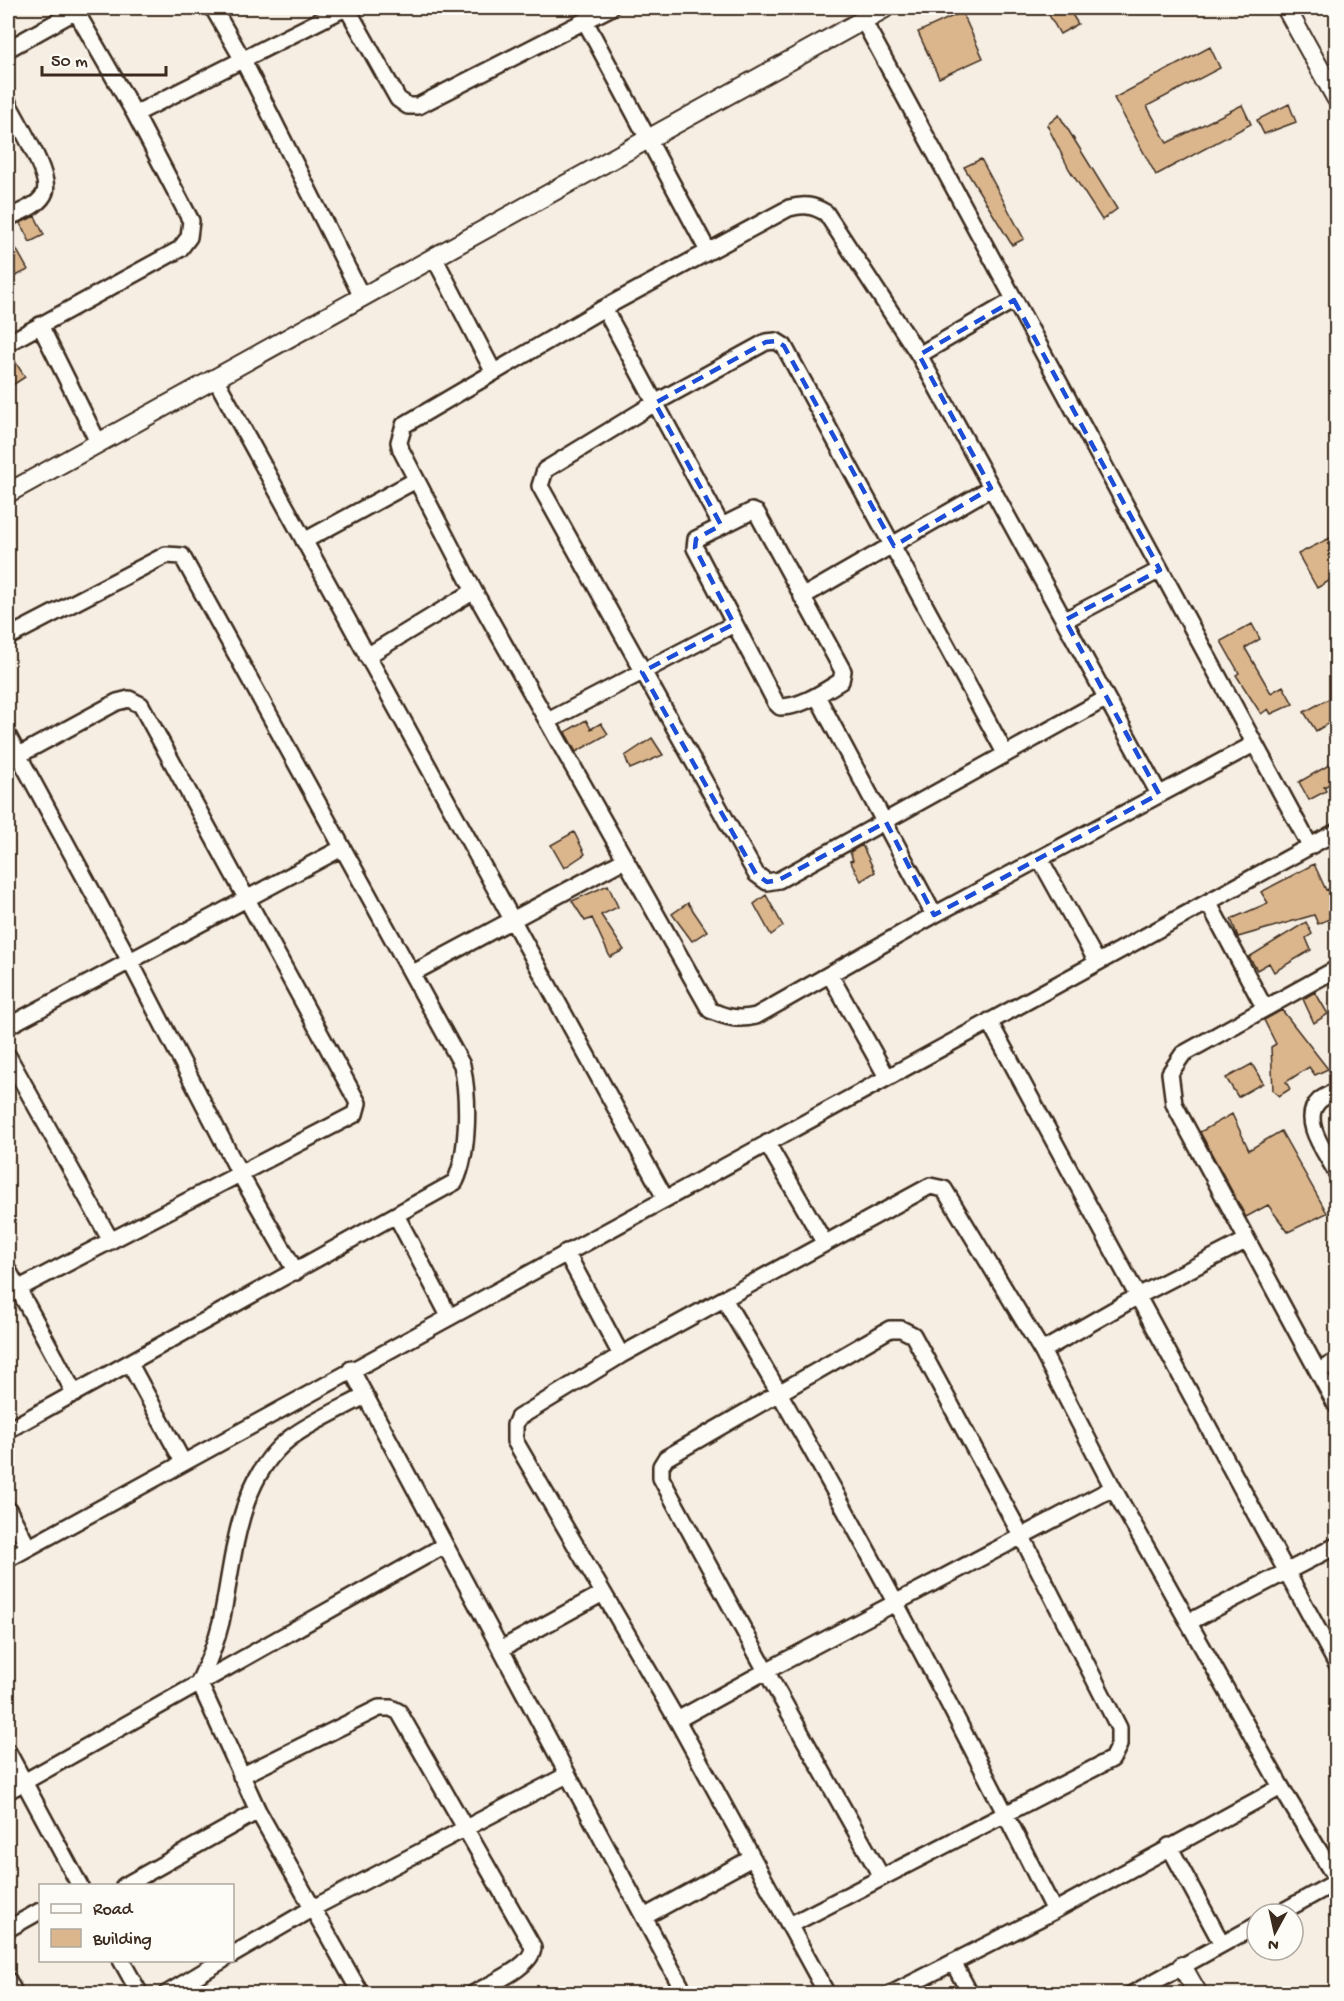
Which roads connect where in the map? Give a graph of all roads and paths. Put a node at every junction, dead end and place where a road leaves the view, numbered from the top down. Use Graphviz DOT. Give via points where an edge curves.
graph roads {
  1 [pos="213,8"];
  2 [pos="346,8"];
  3 [pos="610,8"];
  4 [pos="885,8"];
  5 [pos="1286,8"];
  6 [pos="75,9"];
  7 [pos="863,20"];
  8 [pos="585,21"];
  9 [pos="8,49"];
  10 [pos="243,60"];
  11 [pos="1336,98"];
  12 [pos="8,103"];
  13 [pos="135,114"];
  14 [pos="649,139"];
  15 [pos="8,218"];
  16 [pos="708,251"];
  17 [pos="434,257"];
  18 [pos="362,297"];
  19 [pos="1014,300"];
  20 [pos="604,308"];
  21 [pos="40,325"];
  22 [pos="8,343"];
  23 [pos="919,355"];
  24 [pos="493,371"];
  25 [pos="215,378"];
  26 [pos="655,403"];
  27 [pos="98,442"];
  28 [pos="416,480"];
  29 [pos="991,488"];
  30 [pos="8,493"];
  31 [pos="721,525"];
  32 [pos="304,541"];
  33 [pos="894,546"];
  34 [pos="1160,570"];
  35 [pos="474,591"];
  36 [pos="802,597"];
  37 [pos="1065,620"];
  38 [pos="735,624"];
  39 [pos="8,637"];
  40 [pos="368,657"];
  41 [pos="642,672"];
  42 [pos="817,696"];
  43 [pos="1105,699"];
  44 [pos="548,721"];
  45 [pos="8,736"];
  46 [pos="1254,744"];
  47 [pos="1005,753"];
  48 [pos="13,758"];
  49 [pos="1159,794"];
  50 [pos="886,822"];
  51 [pos="1336,832"];
  52 [pos="1310,846"];
  53 [pos="342,848"];
  54 [pos="626,859"];
  55 [pos="1040,859"];
  56 [pos="248,899"];
  57 [pos="1208,902"];
  58 [pos="934,915"];
  59 [pos="513,922"];
  60 [pos="1097,962"];
  61 [pos="131,963"];
  62 [pos="1336,969"];
  63 [pos="413,973"];
  64 [pos="831,975"];
  65 [pos="1264,1007"];
  66 [pos="989,1022"];
  67 [pos="8,1026"];
  68 [pos="8,1056"];
  69 [pos="887,1077"];
  70 [pos="1336,1091"];
  71 [pos="767,1143"];
  72 [pos="1336,1172"];
  73 [pos="240,1173"];
  74 [pos="665,1198"];
  75 [pos="396,1215"];
  76 [pos="1247,1240"];
  77 [pos="111,1241"];
  78 [pos="824,1242"];
  79 [pos="566,1252"];
  80 [pos="8,1270"];
  81 [pos="296,1272"];
  82 [pos="12,1291"];
  83 [pos="1138,1296"];
  84 [pos="724,1299"];
  85 [pos="448,1316"];
  86 [pos="1042,1351"];
  87 [pos="621,1355"];
  88 [pos="1336,1362"];
  89 [pos="130,1364"];
  90 [pos="351,1369"];
  91 [pos="1319,1371"];
  92 [pos="779,1391"];
  93 [pos="75,1394"];
  94 [pos="366,1395"];
  95 [pos="1336,1405"];
  96 [pos="8,1430"];
  97 [pos="183,1462"];
  98 [pos="1113,1488"];
  99 [pos="8,1509"];
  100 [pos="1022,1538"];
  101 [pos="445,1545"];
  102 [pos="1336,1546"];
  103 [pos="28,1547"];
  104 [pos="8,1559"];
  105 [pos="1288,1571"];
  106 [pos="603,1593"];
  107 [pos="896,1603"];
  108 [pos="1189,1622"];
  109 [pos="501,1649"];
  110 [pos="1336,1663"];
  111 [pos="766,1671"];
  112 [pos="199,1682"];
  113 [pos="677,1720"];
  114 [pos="8,1752"];
  115 [pos="567,1775"];
  116 [pos="241,1776"];
  117 [pos="24,1782"];
  118 [pos="1281,1787"];
  119 [pos="8,1791"];
  120 [pos="258,1811"];
  121 [pos="1006,1813"];
  122 [pos="465,1828"];
  123 [pos="1169,1846"];
  124 [pos="752,1858"];
  125 [pos="881,1876"];
  126 [pos="1336,1880"];
  127 [pos="79,1884"];
  128 [pos="128,1884"];
  129 [pos="1298,1902"];
  130 [pos="313,1908"];
  131 [pos="1054,1911"];
  132 [pos="39,1912"];
  133 [pos="644,1917"];
  134 [pos="790,1925"];
  135 [pos="8,1929"];
  136 [pos="1245,1932"];
  137 [pos="1222,1944"];
  138 [pos="234,1954"];
  139 [pos="122,1962"];
  140 [pos="221,1962"];
  141 [pos="953,1962"];
  142 [pos="1182,1966"];
  143 [pos="8,1980"];
  144 [pos="15,1994"];
  145 [pos="140,1994"];
  146 [pos="166,1994"];
  147 [pos="361,1994"];
  148 [pos="473,1994"];
  149 [pos="685,1994"];
  150 [pos="827,1994"];
  151 [pos="891,1994"];
  152 [pos="970,1994"];
  153 [pos="1132,1994"];
  154 [pos="1198,1994"];
  1 -- 10 [label="street"];
  2 -- 8 [label="street" via="398,99 408,106 418,106"];
  2 -- 10 [label="street"];
  3 -- 8 [label="street"];
  4 -- 7 [label="street"];
  5 -- 11 [label="street"];
  6 -- 9 [label="street"];
  6 -- 13 [label="street"];
  7 -- 14 [label="street"];
  7 -- 19 [label="street"];
  8 -- 14 [label="street"];
  10 -- 13 [label="street"];
  10 -- 18 [label="street"];
  12 -- 15 [label="street" via="44,176 45,192 37,203"];
  13 -- 21 [label="street" via="191,222 189,237 180,249"];
  14 -- 16 [label="street"];
  14 -- 17 [label="street"];
  16 -- 20 [label="street"];
  16 -- 23 [label="street" via="789,208 817,208 826,213"];
  17 -- 18 [label="street"];
  17 -- 24 [label="street"];
  18 -- 25 [label="street"];
  19 -- 23 [label="street"];
  19 -- 34 [label="street"];
  20 -- 24 [label="street"];
  20 -- 26 [label="street"];
  21 -- 22 [label="street"];
  21 -- 27 [label="street"];
  23 -- 29 [label="street"];
  24 -- 28 [label="street" via="404,425 399,442"];
  25 -- 27 [label="street"];
  25 -- 32 [label="street"];
  26 -- 31 [label="street"];
  26 -- 33 [label="street" via="766,342 776,341 784,346"];
  26 -- 41 [label="street" via="545,470 540,479 540,486"];
  27 -- 30 [label="street"];
  28 -- 32 [label="street"];
  28 -- 35 [label="street"];
  29 -- 33 [label="street"];
  29 -- 37 [label="street"];
  31 -- 36 [label="street" via="752,511 757,513"];
  31 -- 38 [label="street" via="696,539 695,548"];
  32 -- 40 [label="street"];
  33 -- 36 [label="street"];
  33 -- 47 [label="street"];
  34 -- 37 [label="street"];
  34 -- 46 [label="street"];
  35 -- 40 [label="street"];
  35 -- 44 [label="street"];
  36 -- 42 [label="street" via="843,670 841,681"];
  37 -- 43 [label="street"];
  38 -- 41 [label="street"];
  38 -- 42 [label="street" via="780,707"];
  39 -- 53 [label="street" via="166,555 182,556"];
  40 -- 59 [label="street"];
  41 -- 44 [label="street"];
  41 -- 50 [label="street" via="756,874 766,882 779,880"];
  42 -- 50 [label="street"];
  43 -- 47 [label="street"];
  43 -- 49 [label="street"];
  44 -- 54 [label="street"];
  45 -- 48 [label="street"];
  46 -- 49 [label="street"];
  46 -- 52 [label="street"];
  47 -- 50 [label="street"];
  48 -- 56 [label="street" via="117,702 129,699 141,705"];
  48 -- 61 [label="street"];
  49 -- 55 [label="street"];
  50 -- 58 [label="street"];
  51 -- 52 [label="street"];
  52 -- 57 [label="street"];
  53 -- 56 [label="street"];
  53 -- 63 [label="street"];
  54 -- 59 [label="street"];
  54 -- 64 [label="street" via="710,1010 741,1019 756,1016"];
  55 -- 58 [label="street"];
  55 -- 60 [label="street"];
  56 -- 61 [label="street"];
  56 -- 73 [label="street" via="358,1109"];
  57 -- 60 [label="street"];
  57 -- 65 [label="street"];
  58 -- 64 [label="street"];
  59 -- 63 [label="street"];
  59 -- 74 [label="street"];
  60 -- 66 [label="street"];
  61 -- 67 [label="street"];
  61 -- 73 [label="street"];
  62 -- 65 [label="street"];
  63 -- 75 [label="street" via="462,1065 466,1091 464,1162 455,1182"];
  64 -- 69 [label="street"];
  65 -- 76 [label="street" via="1182,1054 1170,1073 1174,1104"];
  66 -- 69 [label="street"];
  66 -- 83 [label="street"];
  68 -- 77 [label="street"];
  69 -- 71 [label="street"];
  70 -- 72 [label="street" via="1318,1101 1312,1115 1312,1127"];
  71 -- 74 [label="street"];
  71 -- 78 [label="street"];
  73 -- 77 [label="street"];
  73 -- 81 [label="street"];
  74 -- 79 [label="street"];
  75 -- 81 [label="street"];
  75 -- 85 [label="street"];
  76 -- 83 [label="street"];
  76 -- 91 [label="street"];
  77 -- 82 [label="street"];
  78 -- 84 [label="street"];
  78 -- 86 [label="street" via="930,1186 944,1189"];
  79 -- 85 [label="street"];
  79 -- 87 [label="street"];
  80 -- 82 [label="street"];
  81 -- 89 [label="street"];
  82 -- 93 [label="street"];
  83 -- 86 [label="street"];
  83 -- 105 [label="street"];
  84 -- 87 [label="street"];
  84 -- 92 [label="street"];
  85 -- 90 [label="street"];
  86 -- 98 [label="street"];
  87 -- 106 [label="street" via="518,1418 514,1434"];
  88 -- 91 [label="street"];
  89 -- 93 [label="street"];
  89 -- 97 [label="street"];
  90 -- 94 [label="street"];
  90 -- 97 [label="street"];
  91 -- 95 [label="street"];
  92 -- 100 [label="street" via="890,1329 913,1335"];
  92 -- 107 [label="street"];
  92 -- 111 [label="street" via="666,1458 661,1467 662,1478"];
  93 -- 96 [label="street"];
  94 -- 101 [label="street"];
  94 -- 112 [label="street" via="289,1439 264,1466 250,1495 220,1625"];
  97 -- 103 [label="street"];
  98 -- 100 [label="street"];
  98 -- 108 [label="street"];
  99 -- 103 [label="street"];
  100 -- 107 [label="street"];
  100 -- 121 [label="street" via="1119,1728 1119,1744 1112,1759"];
  101 -- 109 [label="street"];
  101 -- 112 [label="street"];
  102 -- 105 [label="street"];
  103 -- 104 [label="street"];
  105 -- 108 [label="street"];
  105 -- 110 [label="street"];
  106 -- 109 [label="street"];
  106 -- 113 [label="street"];
  107 -- 111 [label="street"];
  107 -- 121 [label="street"];
  108 -- 118 [label="street"];
  109 -- 115 [label="street"];
  111 -- 113 [label="street"];
  111 -- 125 [label="street"];
  112 -- 116 [label="street"];
  112 -- 117 [label="street"];
  113 -- 124 [label="street"];
  114 -- 117 [label="street"];
  115 -- 122 [label="street"];
  115 -- 133 [label="street"];
  116 -- 120 [label="street"];
  116 -- 122 [label="street" via="379,1708 391,1708 399,1712"];
  117 -- 119 [label="street"];
  117 -- 127 [label="street"];
  118 -- 123 [label="street"];
  118 -- 126 [label="street"];
  120 -- 128 [label="street"];
  120 -- 130 [label="street"];
  121 -- 125 [label="street"];
  121 -- 131 [label="street"];
  122 -- 130 [label="street"];
  122 -- 148 [label="street" via="533,1947 527,1963"];
  123 -- 131 [label="street"];
  123 -- 137 [label="street"];
  124 -- 133 [label="street"];
  124 -- 134 [label="street"];
  125 -- 134 [label="street"];
  126 -- 129 [label="street"];
  130 -- 138 [label="street"];
  130 -- 147 [label="street"];
  131 -- 141 [label="street"];
  132 -- 135 [label="street"];
  133 -- 149 [label="street"];
  134 -- 150 [label="street"];
  136 -- 137 [label="street"];
  137 -- 142 [label="street"];
  139 -- 145 [label="street"];
  140 -- 146 [label="street"];
  141 -- 151 [label="street"];
  141 -- 152 [label="street"];
  142 -- 153 [label="street"];
  142 -- 154 [label="street"];
  143 -- 144 [label="street"];
}
